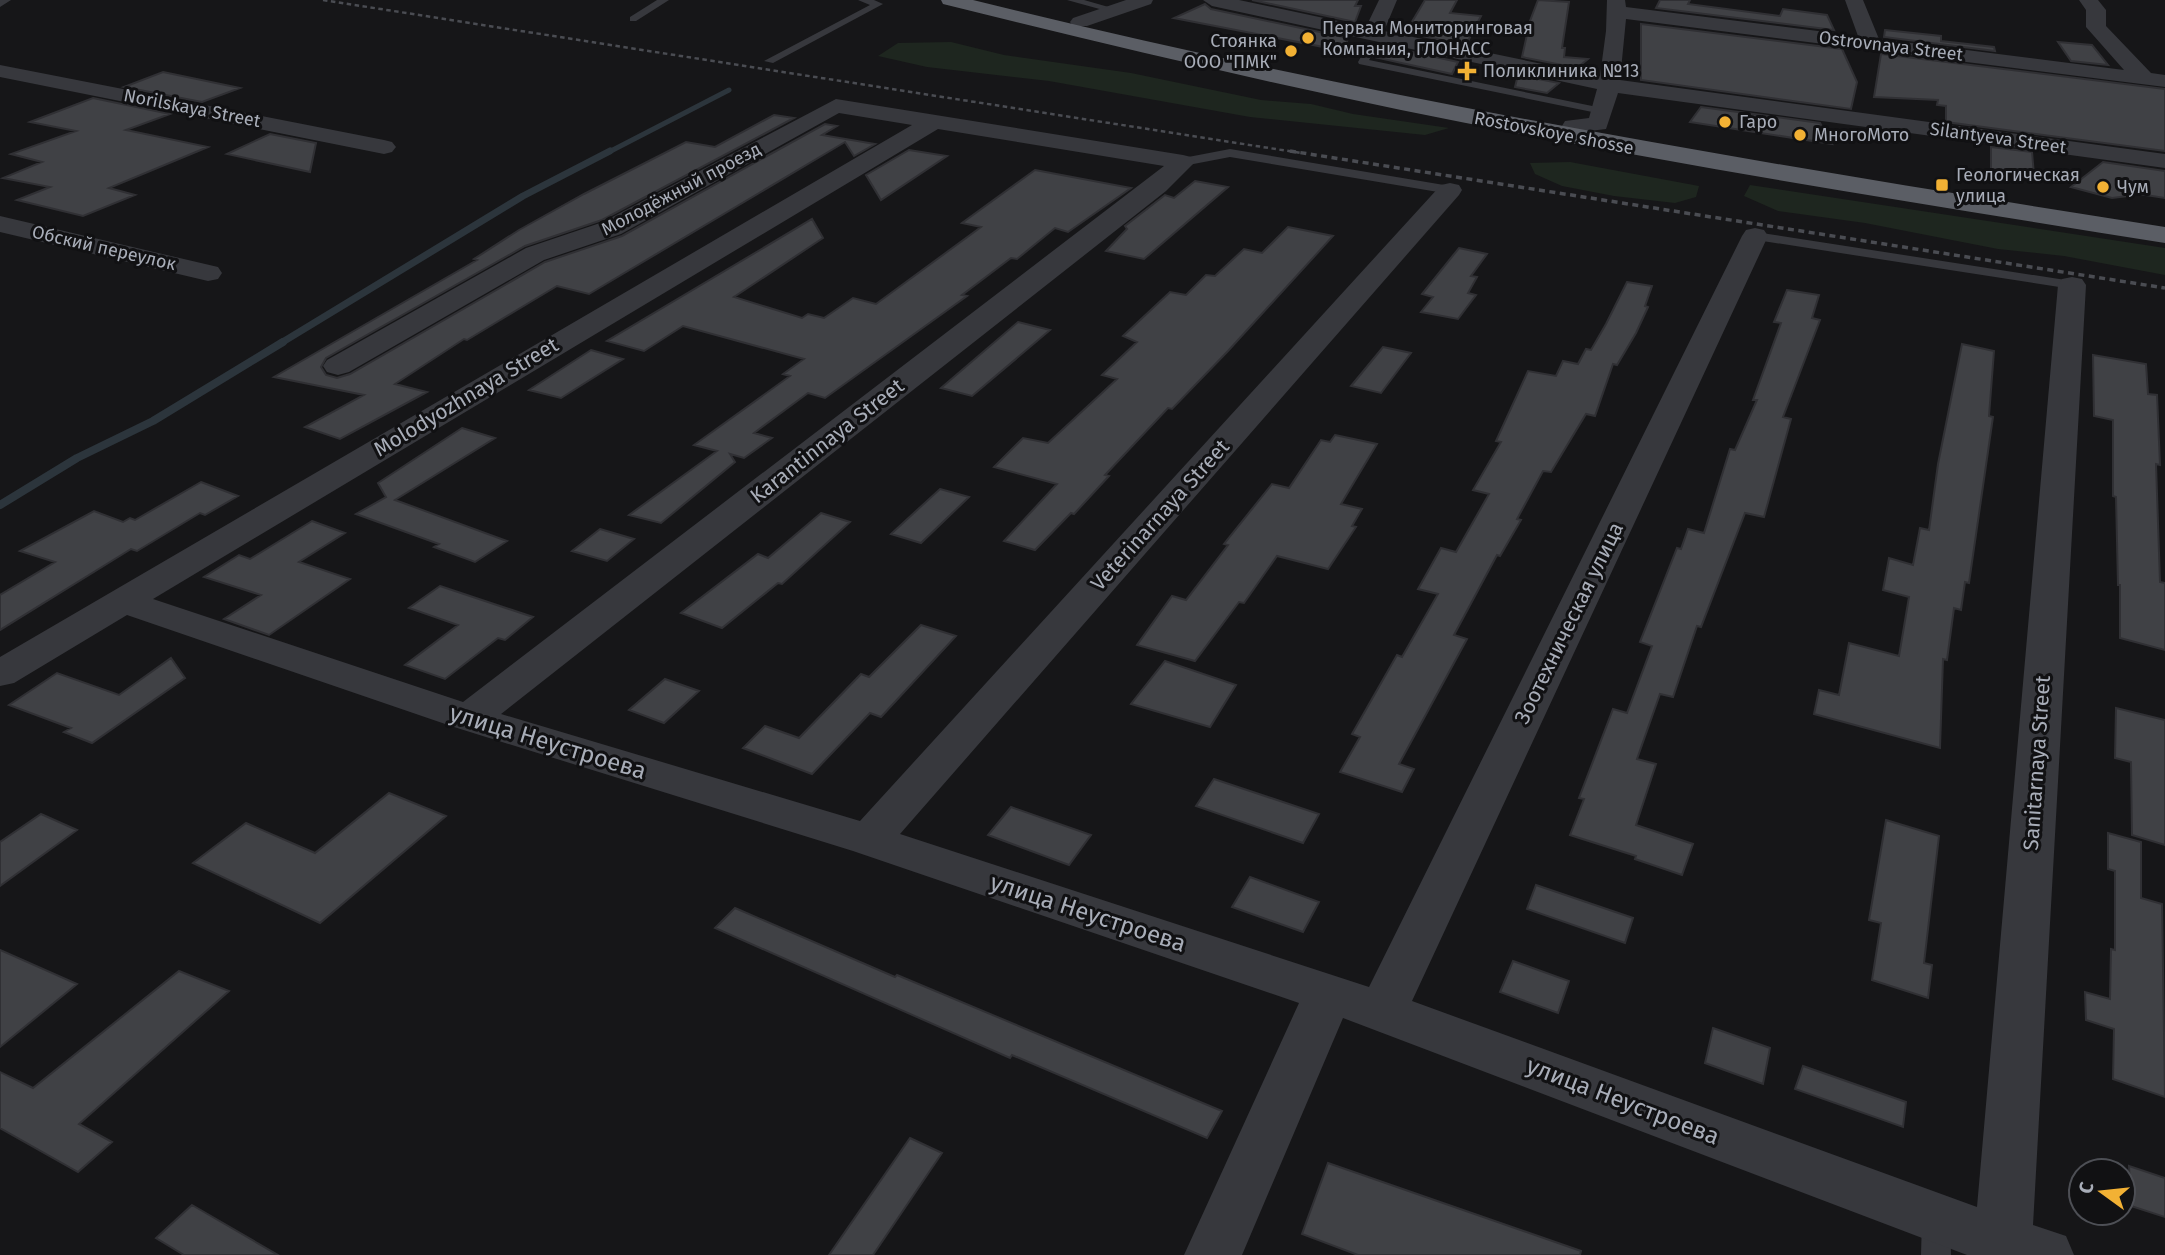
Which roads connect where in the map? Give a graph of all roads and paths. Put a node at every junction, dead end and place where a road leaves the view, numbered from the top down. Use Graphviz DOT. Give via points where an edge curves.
graph roads {
  1 [pos="664,0"];
  2 [pos="863,0"];
  3 [pos="950,0"];
  4 [pos="998,0"];
  5 [pos="1072,0"];
  6 [pos="1144,0"];
  7 [pos="1212,0"];
  8 [pos="1388,0"];
  9 [pos="1854,0"];
  10 [pos="2088,0"];
  11 [pos="1616,6"];
  12 [pos="1114,10"];
  13 [pos="633,19"];
  14 [pos="1080,22"];
  15 [pos="1372,42"];
  16 [pos="1871,43"];
  17 [pos="769,61"];
  18 [pos="0,71"];
  19 [pos="2155,79"];
  20 [pos="52,82"];
  21 [pos="1610,85"];
  22 [pos="13,95"];
  23 [pos="1602,111"];
  24 [pos="933,122"];
  25 [pos="1573,126"];
  26 [pos="384,147"];
  27 [pos="2165,161"];
  28 [pos="1183,162"];
  29 [pos="1450,190"];
  30 [pos="0,224"];
  31 [pos="2165,225"];
  32 [pos="2165,235"];
  33 [pos="1755,236"];
  34 [pos="208,273"];
  35 [pos="2071,285"];
  36 [pos="338,366"];
  37 [pos="121,601"];
  38 [pos="0,674"];
  39 [pos="469,718"];
  40 [pos="869,840"];
  41 [pos="1329,993"];
  42 [pos="1382,1011"];
  43 [pos="1936,1237"];
  44 [pos="2024,1248"];
  45 [pos="1213,1255"];
  1 -- 13 [label="lane"];
  2 -- 17 [label="lane" via="878,4"];
  3 -- 32 [label="highway, Rostovskoye shosse" via="1382,100 1792,177"];
  4 -- 14 [label="highway, Rostovskoye shosse"];
  5 -- 12 [label="lane"];
  6 -- 12 [label="street"];
  7 -- 15 [label="street, Silantyeva Street"];
  8 -- 15 [label="street"];
  9 -- 16 [label="street"];
  10 -- 19 [label="street" via="2096,10 2096,27"];
  11 -- 16 [label="street, Ostrovnaya Street"];
  11 -- 21 [label="street"];
  12 -- 14 [label="street"];
  14 -- 25 [label="highway, Rostovskoye shosse"];
  15 -- 21 [label="street, Silantyeva Street"];
  15 -- 23 [label="lane" via="1363,62"];
  16 -- 19 [label="street, Ostrovnaya Street"];
  18 -- 20 [label="street, Norilskaya Street"];
  20 -- 22 [label="street"];
  20 -- 26 [label="street, Norilskaya Street"];
  21 -- 23 [label="street"];
  21 -- 27 [label="street, Silantyeva Street"];
  23 -- 25 [label="street" via="1598,124"];
  24 -- 28 [label="street"];
  24 -- 36 [label="street, Молодёжный проезд" via="836,106 612,228 535,254"];
  24 -- 37 [label="street, Molodyozhnaya Street"];
  25 -- 31 [label="highway, Rostovskoye shosse" via="1793,167"];
  28 -- 29 [label="lane" via="1230,153"];
  28 -- 39 [label="street, Karantinnaya Street"];
  29 -- 40 [label="street, Veterinarnaya Street"];
  30 -- 34 [label="street, Обский переулок"];
  33 -- 35 [label="lane"];
  33 -- 42 [label="street, Зоотехническая улица"];
  35 -- 44 [label="street, Sanitarnaya Street"];
  37 -- 38 [label="street, Molodyozhnaya Street"];
  37 -- 39 [label="street, улица Неустроева"];
  39 -- 40 [label="street, улица Неустроева"];
  40 -- 41 [label="street, улица Неустроева"];
  41 -- 42 [label="street, улица Неустроева"];
  41 -- 45 [label="street"];
  42 -- 43 [label="street, улица Неустроева"];
  43 -- 44 [label="street, улица Неустроева"];
}
